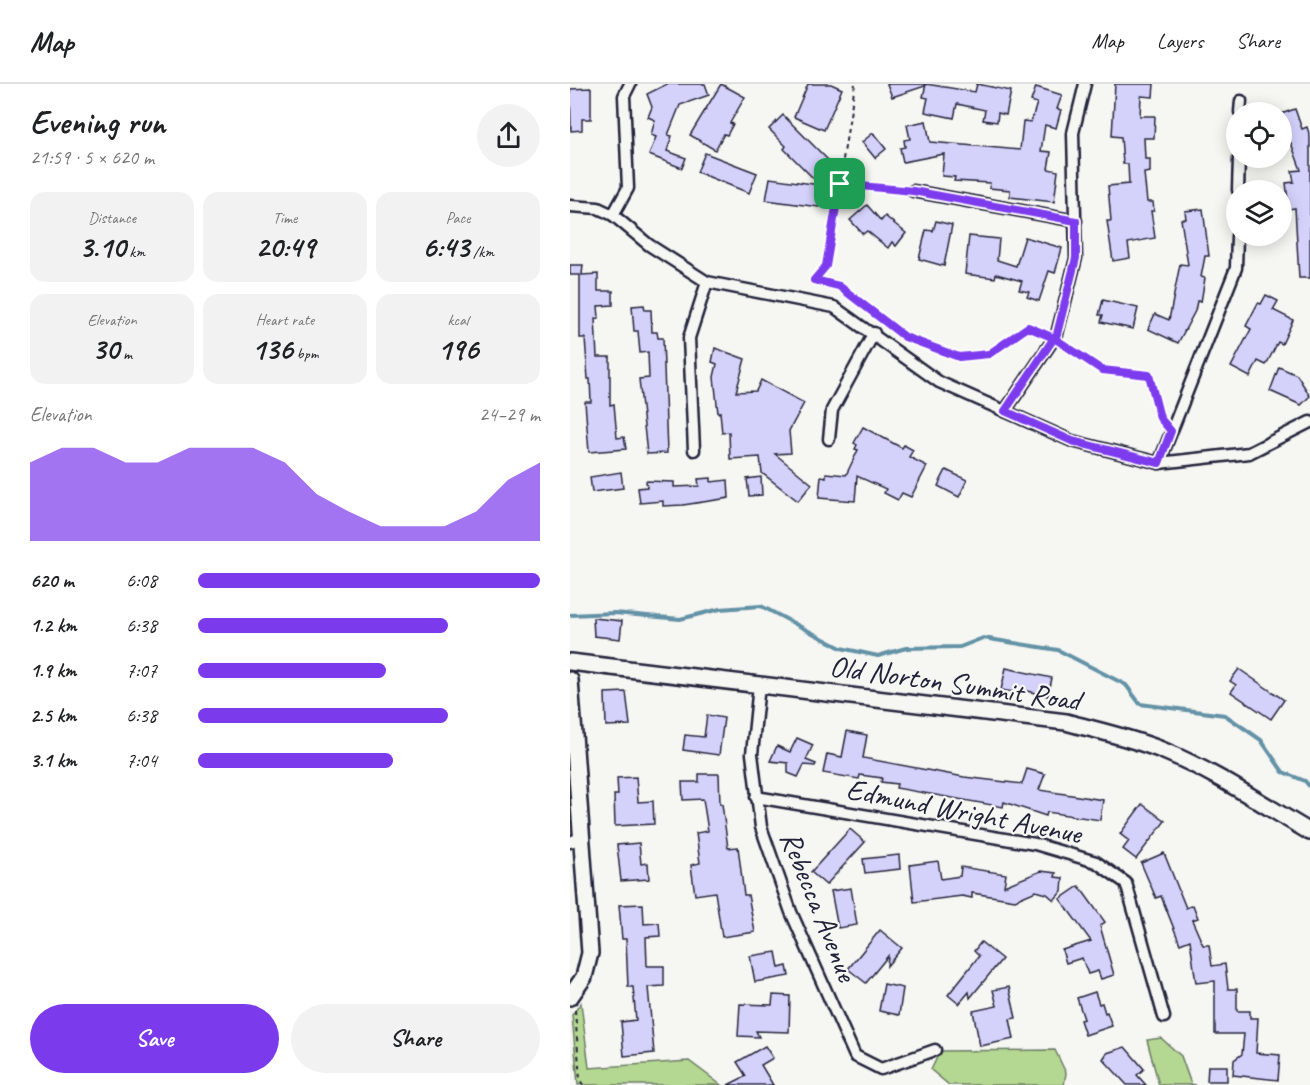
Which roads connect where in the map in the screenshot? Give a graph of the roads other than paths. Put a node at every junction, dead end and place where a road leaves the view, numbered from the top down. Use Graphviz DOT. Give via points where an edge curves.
graph roads {
  1 [pos="630,84"];
  2 [pos="1085,84"];
  3 [pos="913,191"];
  4 [pos="570,206"];
  5 [pos="613,215"];
  6 [pos="1076,221"];
  7 [pos="1237,246"];
  8 [pos="707,282"];
  9 [pos="874,333"];
  10 [pos="1005,411"];
  11 [pos="1310,422"];
  12 [pos="829,439"];
  13 [pos="694,450"];
  14 [pos="1159,463"];
  15 [pos="570,662"];
  16 [pos="570,680"];
  17 [pos="759,685"];
  18 [pos="756,797"];
  19 [pos="1310,832"];
  20 [pos="576,840"];
  21 [pos="570,997"];
  22 [pos="1164,1017"];
  23 [pos="935,1050"];
  1 -- 5 [label="street" via="624,96 628,188"];
  2 -- 6 [label="street" via="1072,133"];
  3 -- 6 [label="street"];
  4 -- 5 [label="street" via="598,208"];
  5 -- 8 [label="street" via="649,245"];
  6 -- 10 [label="street" via="1076,258 1054,338"];
  7 -- 14 [label="street" via="1236,268"];
  8 -- 9 [label="street" via="834,307"];
  8 -- 13 [label="street" via="689,338"];
  9 -- 10 [label="street" via="939,381"];
  9 -- 12 [label="street" via="832,410"];
  10 -- 14 [label="street" via="1072,441"];
  11 -- 14 [label="street" via="1249,453"];
  15 -- 17 [label="main road, Old Norton Summit Road"];
  16 -- 20 [label="main road"];
  17 -- 18 [label="street, Rebecca Avenue" via="752,754"];
  17 -- 19 [label="main road, Old Norton Summit Road" via="1066,722 1119,735 1203,769"];
  18 -- 22 [label="street, Edmund Wright Avenue" via="1035,844 1096,862 1126,883"];
  18 -- 23 [label="street, Rebecca Avenue" via="761,826 791,912 855,1056 882,1069"];
  20 -- 21 [label="main road" via="590,953 584,977"];
}
